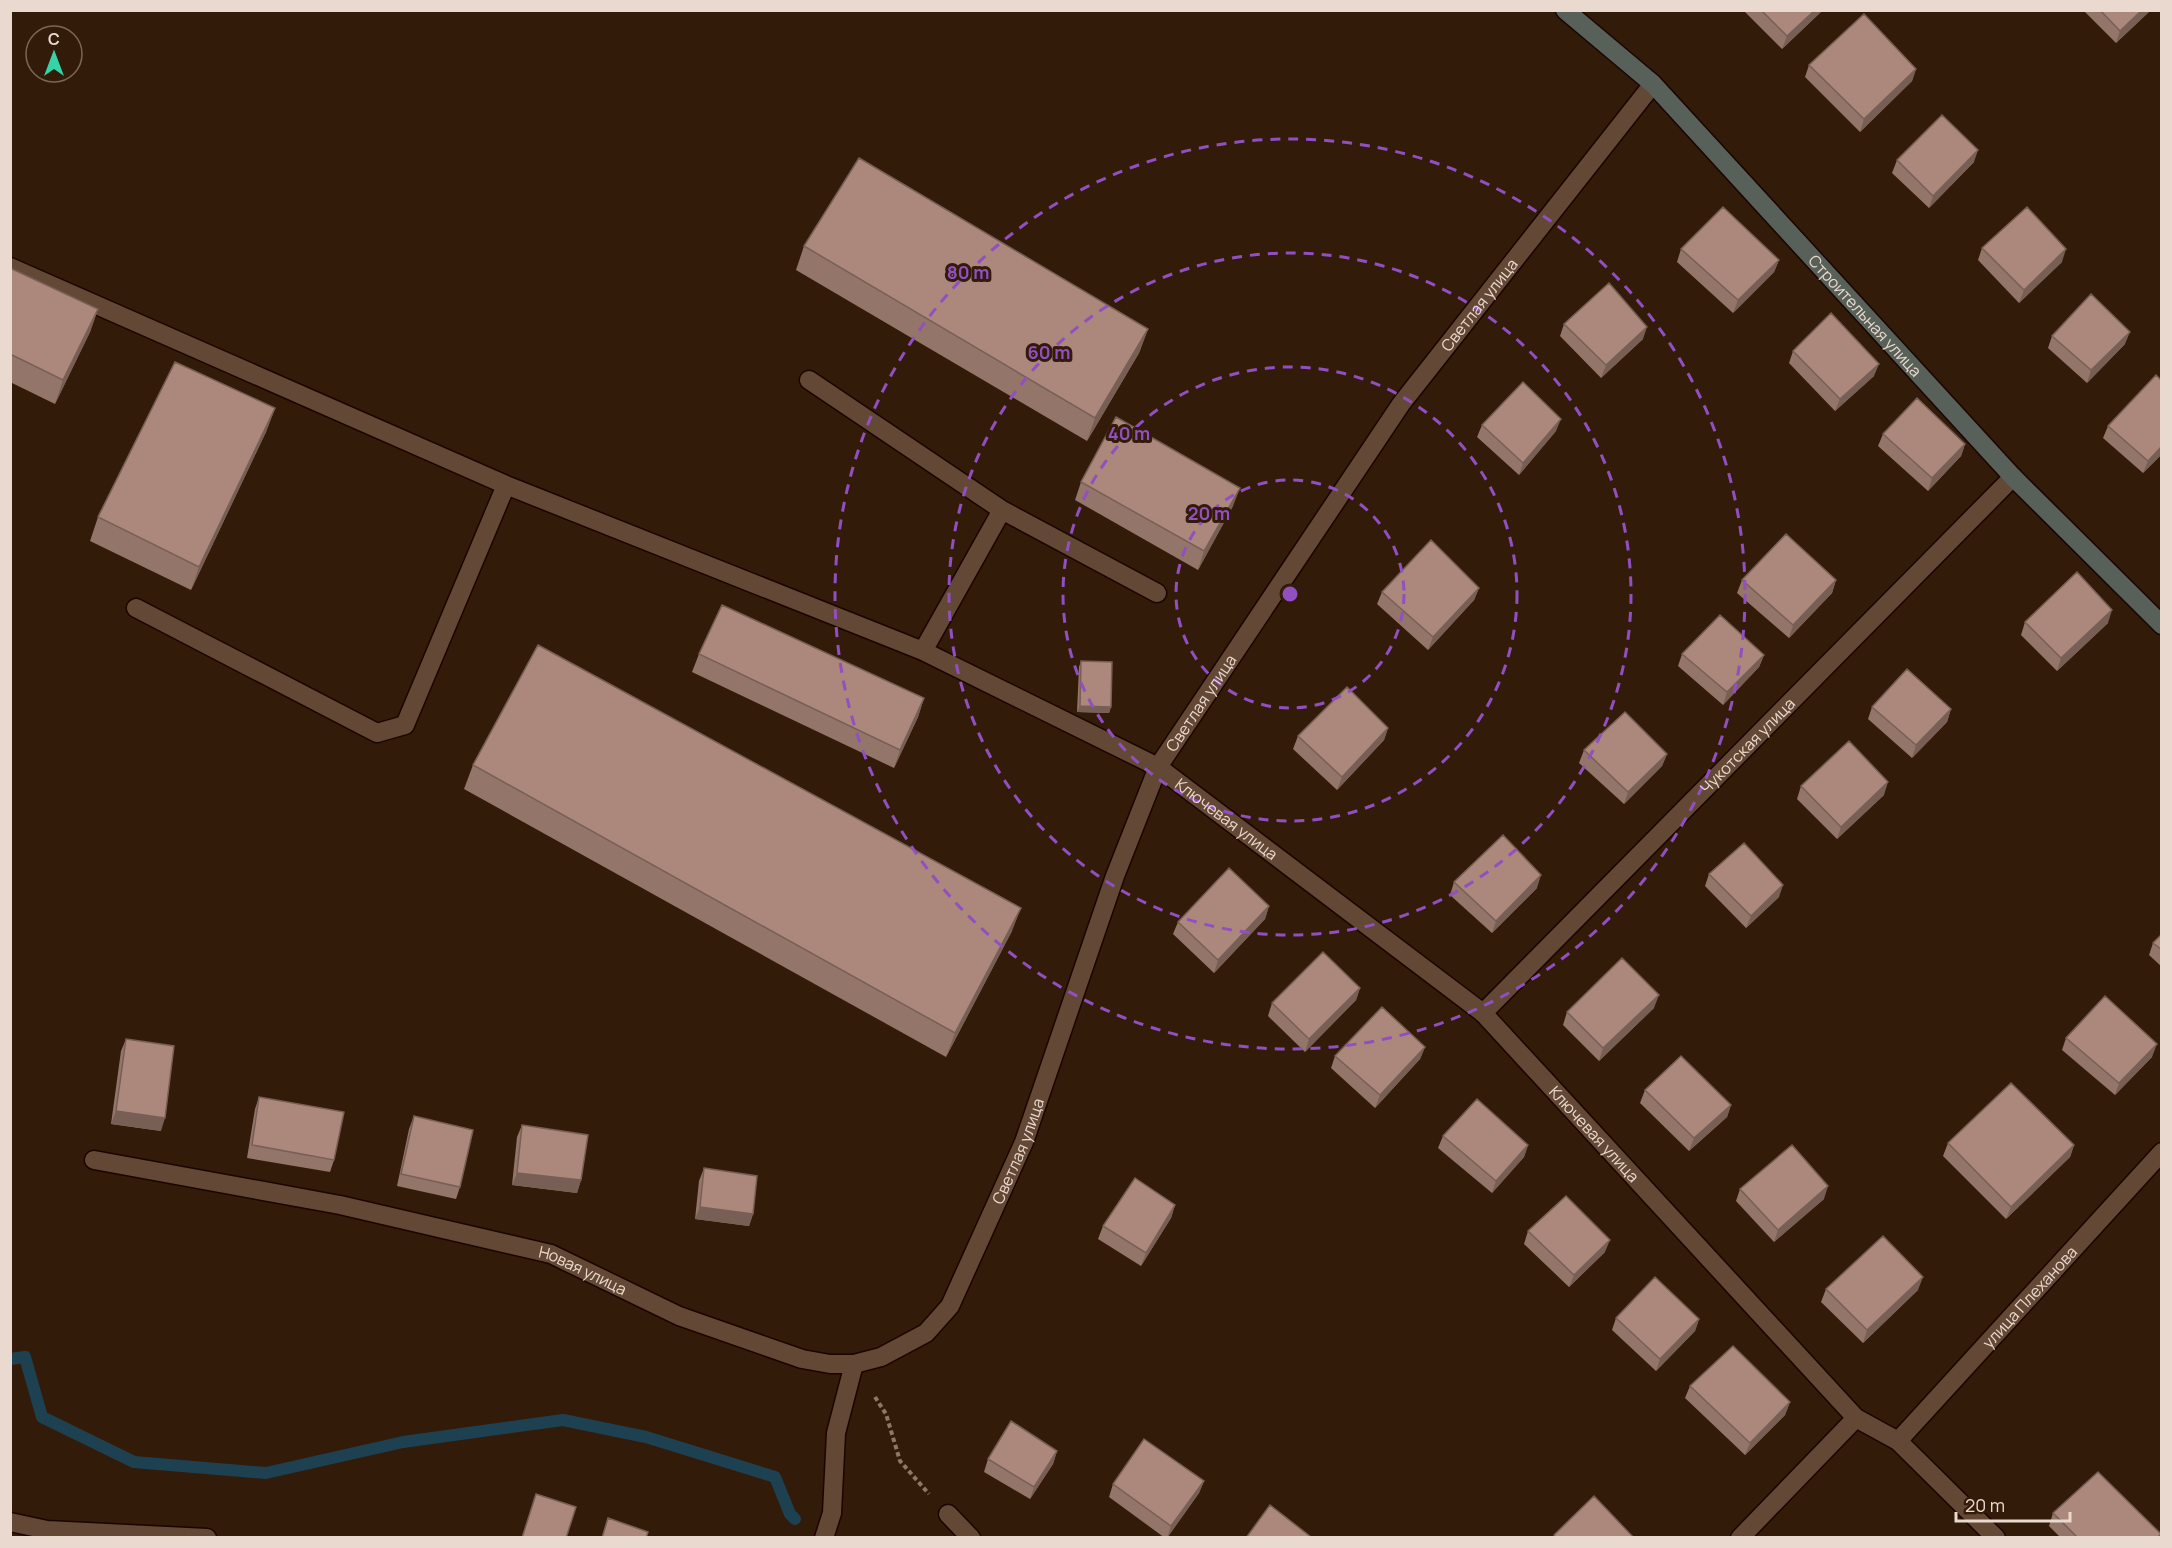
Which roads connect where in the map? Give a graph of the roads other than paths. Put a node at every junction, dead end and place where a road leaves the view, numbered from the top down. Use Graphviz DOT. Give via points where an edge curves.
graph roads {
  1 [pos="1565,10"];
  2 [pos="1653,84"];
  3 [pos="10,267"];
  4 [pos="809,380"];
  5 [pos="2013,477"];
  6 [pos="506,485"];
  7 [pos="1002,510"];
  8 [pos="1157,593"];
  9 [pos="136,608"];
  10 [pos="2162,625"];
  11 [pos="923,651"];
  12 [pos="1158,767"];
  13 [pos="1483,1013"];
  14 [pos="2162,1152"];
  15 [pos="94,1160"];
  16 [pos="855,1364"];
  17 [pos="1856,1418"];
  18 [pos="1898,1441"];
  19 [pos="948,1514"];
  20 [pos="10,1522"];
  21 [pos="207,1538"];
  22 [pos="824,1538"];
  23 [pos="971,1538"];
  24 [pos="1740,1538"];
  25 [pos="1996,1538"];
  1 -- 2 [label="street, Строительная улица"];
  2 -- 5 [label="street, Строительная улица"];
  2 -- 12 [label="street, Светлая улица" via="1401,404"];
  3 -- 6 [label="street, Ключевая улица"];
  4 -- 7 [label="street"];
  5 -- 10 [label="street, Строительная улица"];
  5 -- 13 [label="street, Чукотская улица"];
  6 -- 9 [label="street" via="405,725 377,733"];
  6 -- 11 [label="street, Ключевая улица"];
  7 -- 8 [label="street"];
  7 -- 11 [label="street"];
  11 -- 12 [label="street, Ключевая улица"];
  12 -- 13 [label="street, Ключевая улица"];
  12 -- 16 [label="street, Светлая улица" via="1024,1142 950,1306 927,1333 880,1357"];
  13 -- 17 [label="street, Ключевая улица"];
  14 -- 18 [label="street, улица Плеханова"];
  15 -- 16 [label="street, Новая улица" via="340,1205 551,1254 679,1316 767,1348 802,1359"];
  16 -- 22 [label="street" via="836,1433 832,1513"];
  17 -- 18 [label="street, Ключевая улица"];
  17 -- 24 [label="street"];
  18 -- 25 [label="street, Ключевая улица"];
  19 -- 23 [label="street"];
  20 -- 21 [label="street" via="47,1530"];
}
